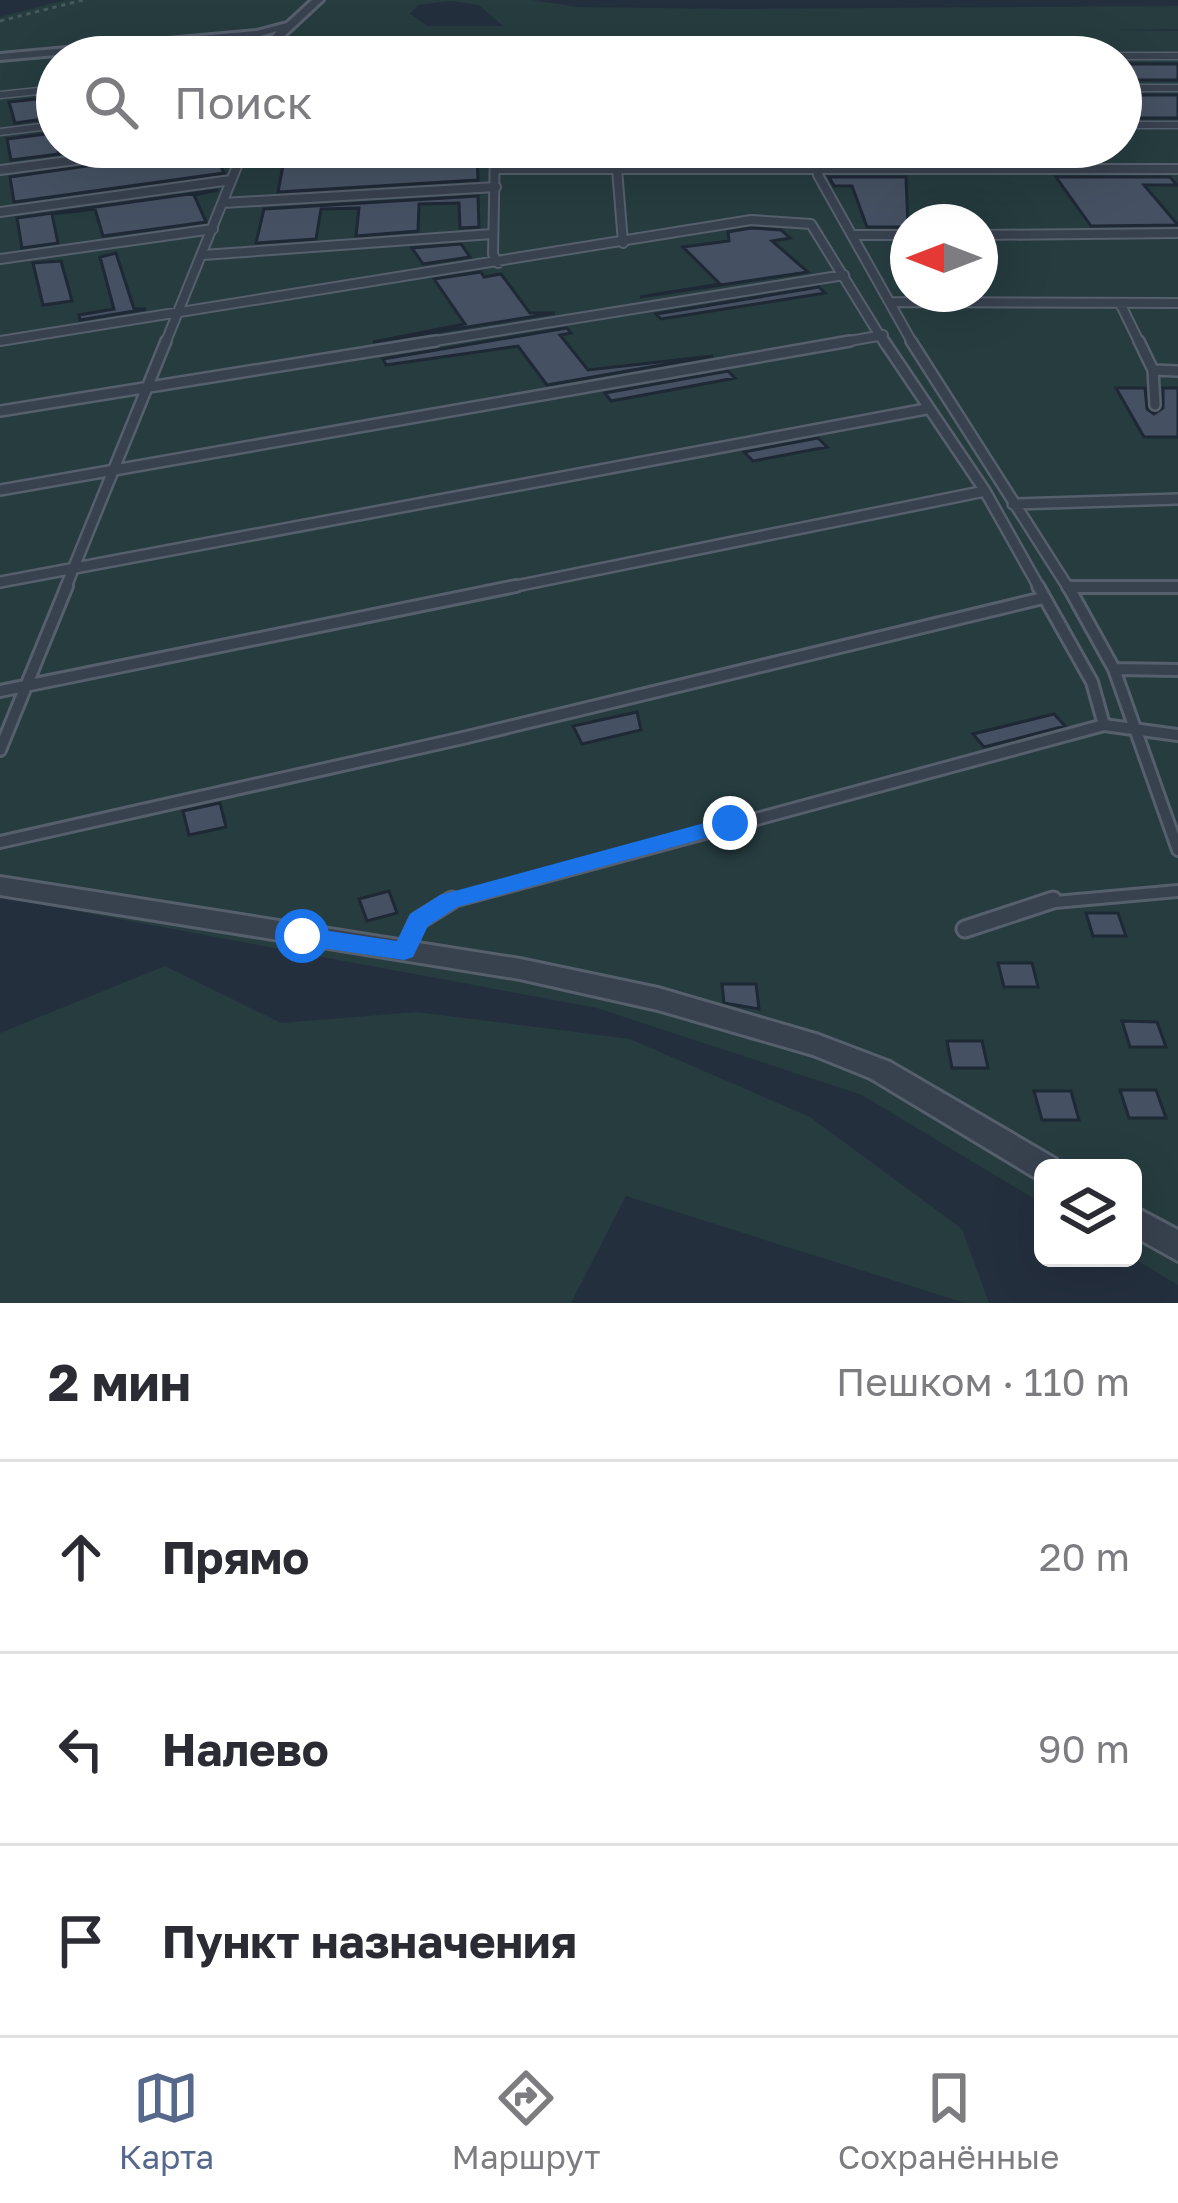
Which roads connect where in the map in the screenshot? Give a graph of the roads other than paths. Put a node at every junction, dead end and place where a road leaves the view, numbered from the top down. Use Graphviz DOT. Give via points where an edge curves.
graph roads {
  1 [pos="318,0"];
  2 [pos="286,26"];
  3 [pos="235,36"];
  4 [pos="277,36"];
  5 [pos="36,54"];
  6 [pos="1142,56"];
  7 [pos="1178,56"];
  8 [pos="0,57"];
  9 [pos="1142,88"];
  10 [pos="1178,88"];
  11 [pos="36,91"];
  12 [pos="0,95"];
  13 [pos="1142,125"];
  14 [pos="1178,125"];
  15 [pos="36,128"];
  16 [pos="0,132"];
  17 [pos="36,165"];
  18 [pos="236,168"];
  19 [pos="496,169"];
  20 [pos="617,169"];
  21 [pos="0,170"];
  22 [pos="1178,172"];
  23 [pos="231,180"];
  24 [pos="496,187"];
  25 [pos="223,203"];
  26 [pos="0,212"];
  27 [pos="213,229"];
  28 [pos="1178,233"];
  29 [pos="492,234"];
  30 [pos="890,235"];
  31 [pos="998,235"];
  32 [pos="854,236"];
  33 [pos="623,243"];
  34 [pos="203,255"];
  35 [pos="0,259"];
  36 [pos="498,262"];
  37 [pos="844,275"];
  38 [pos="890,300"];
  39 [pos="998,302"];
  40 [pos="1120,303"];
  41 [pos="1178,303"];
  42 [pos="897,312"];
  43 [pos="179,313"];
  44 [pos="883,334"];
  45 [pos="0,341"];
  46 [pos="1153,370"];
  47 [pos="1178,371"];
  48 [pos="147,388"];
  49 [pos="1155,405"];
  50 [pos="926,409"];
  51 [pos="0,411"];
  52 [pos="115,470"];
  53 [pos="0,490"];
  54 [pos="985,491"];
  55 [pos="1178,499"];
  56 [pos="1013,504"];
  57 [pos="77,567"];
  58 [pos="0,582"];
  59 [pos="1068,587"];
  60 [pos="1178,587"];
  61 [pos="1042,598"];
  62 [pos="1114,669"];
  63 [pos="1178,670"];
  64 [pos="29,685"];
  65 [pos="0,691"];
  66 [pos="1104,725"];
  67 [pos="1138,730"];
  68 [pos="1178,735"];
  69 [pos="0,750"];
  70 [pos="0,842"];
  71 [pos="1178,850"];
  72 [pos="0,886"];
  73 [pos="1178,891"];
  74 [pos="965,928"];
  75 [pos="404,951"];
  76 [pos="1034,1161"];
  77 [pos="1142,1225"];
  78 [pos="1178,1246"];
  1 -- 2 [label="street"];
  2 -- 3 [label="street"];
  2 -- 4 [label="street"];
  5 -- 8 [label="street"];
  6 -- 7 [label="lane"];
  9 -- 10 [label="lane"];
  11 -- 12 [label="lane"];
  13 -- 14 [label="lane"];
  15 -- 16 [label="lane"];
  17 -- 21 [label="lane"];
  18 -- 23 [label="lane"];
  19 -- 20 [label="lane"];
  19 -- 24 [label="lane"];
  20 -- 22 [label="lane"];
  20 -- 33 [label="lane"];
  22 -- 32 [label="lane" via="818,175"];
  23 -- 25 [label="lane"];
  23 -- 26 [label="lane"];
  24 -- 25 [label="lane"];
  24 -- 29 [label="lane"];
  25 -- 27 [label="lane"];
  27 -- 34 [label="lane"];
  27 -- 35 [label="lane"];
  28 -- 31 [label="lane"];
  29 -- 34 [label="lane"];
  29 -- 36 [label="lane"];
  30 -- 32 [label="lane"];
  32 -- 38 [label="lane"];
  33 -- 36 [label="lane"];
  33 -- 37 [label="lane" via="796,219 821,234"];
  34 -- 43 [label="lane"];
  36 -- 43 [label="lane"];
  37 -- 44 [label="lane"];
  37 -- 48 [label="lane"];
  39 -- 40 [label="lane"];
  40 -- 41 [label="lane"];
  40 -- 46 [label="lane"];
  42 -- 56 [label="lane"];
  43 -- 45 [label="lane"];
  43 -- 48 [label="lane"];
  44 -- 50 [label="lane"];
  44 -- 52 [label="lane"];
  46 -- 47 [label="lane"];
  46 -- 49 [label="lane"];
  48 -- 51 [label="lane"];
  48 -- 52 [label="lane"];
  50 -- 54 [label="lane"];
  50 -- 57 [label="lane"];
  52 -- 53 [label="lane"];
  52 -- 57 [label="lane"];
  54 -- 61 [label="lane"];
  54 -- 64 [label="lane"];
  55 -- 56 [label="lane"];
  56 -- 59 [label="lane"];
  57 -- 58 [label="lane"];
  57 -- 64 [label="lane"];
  59 -- 60 [label="lane"];
  59 -- 62 [label="lane"];
  61 -- 66 [label="lane" via="1092,682"];
  61 -- 70 [label="lane"];
  62 -- 63 [label="lane"];
  62 -- 67 [label="lane"];
  64 -- 65 [label="lane"];
  64 -- 69 [label="lane"];
  66 -- 67 [label="lane"];
  66 -- 75 [label="lane" via="449,901 418,920"];
  67 -- 68 [label="lane"];
  67 -- 71 [label="lane"];
  72 -- 75 [label="street"];
  73 -- 74 [label="lane" via="1060,898"];
  75 -- 76 [label="street" via="658,999 819,1046 880,1070"];
  77 -- 78 [label="street"];
}
